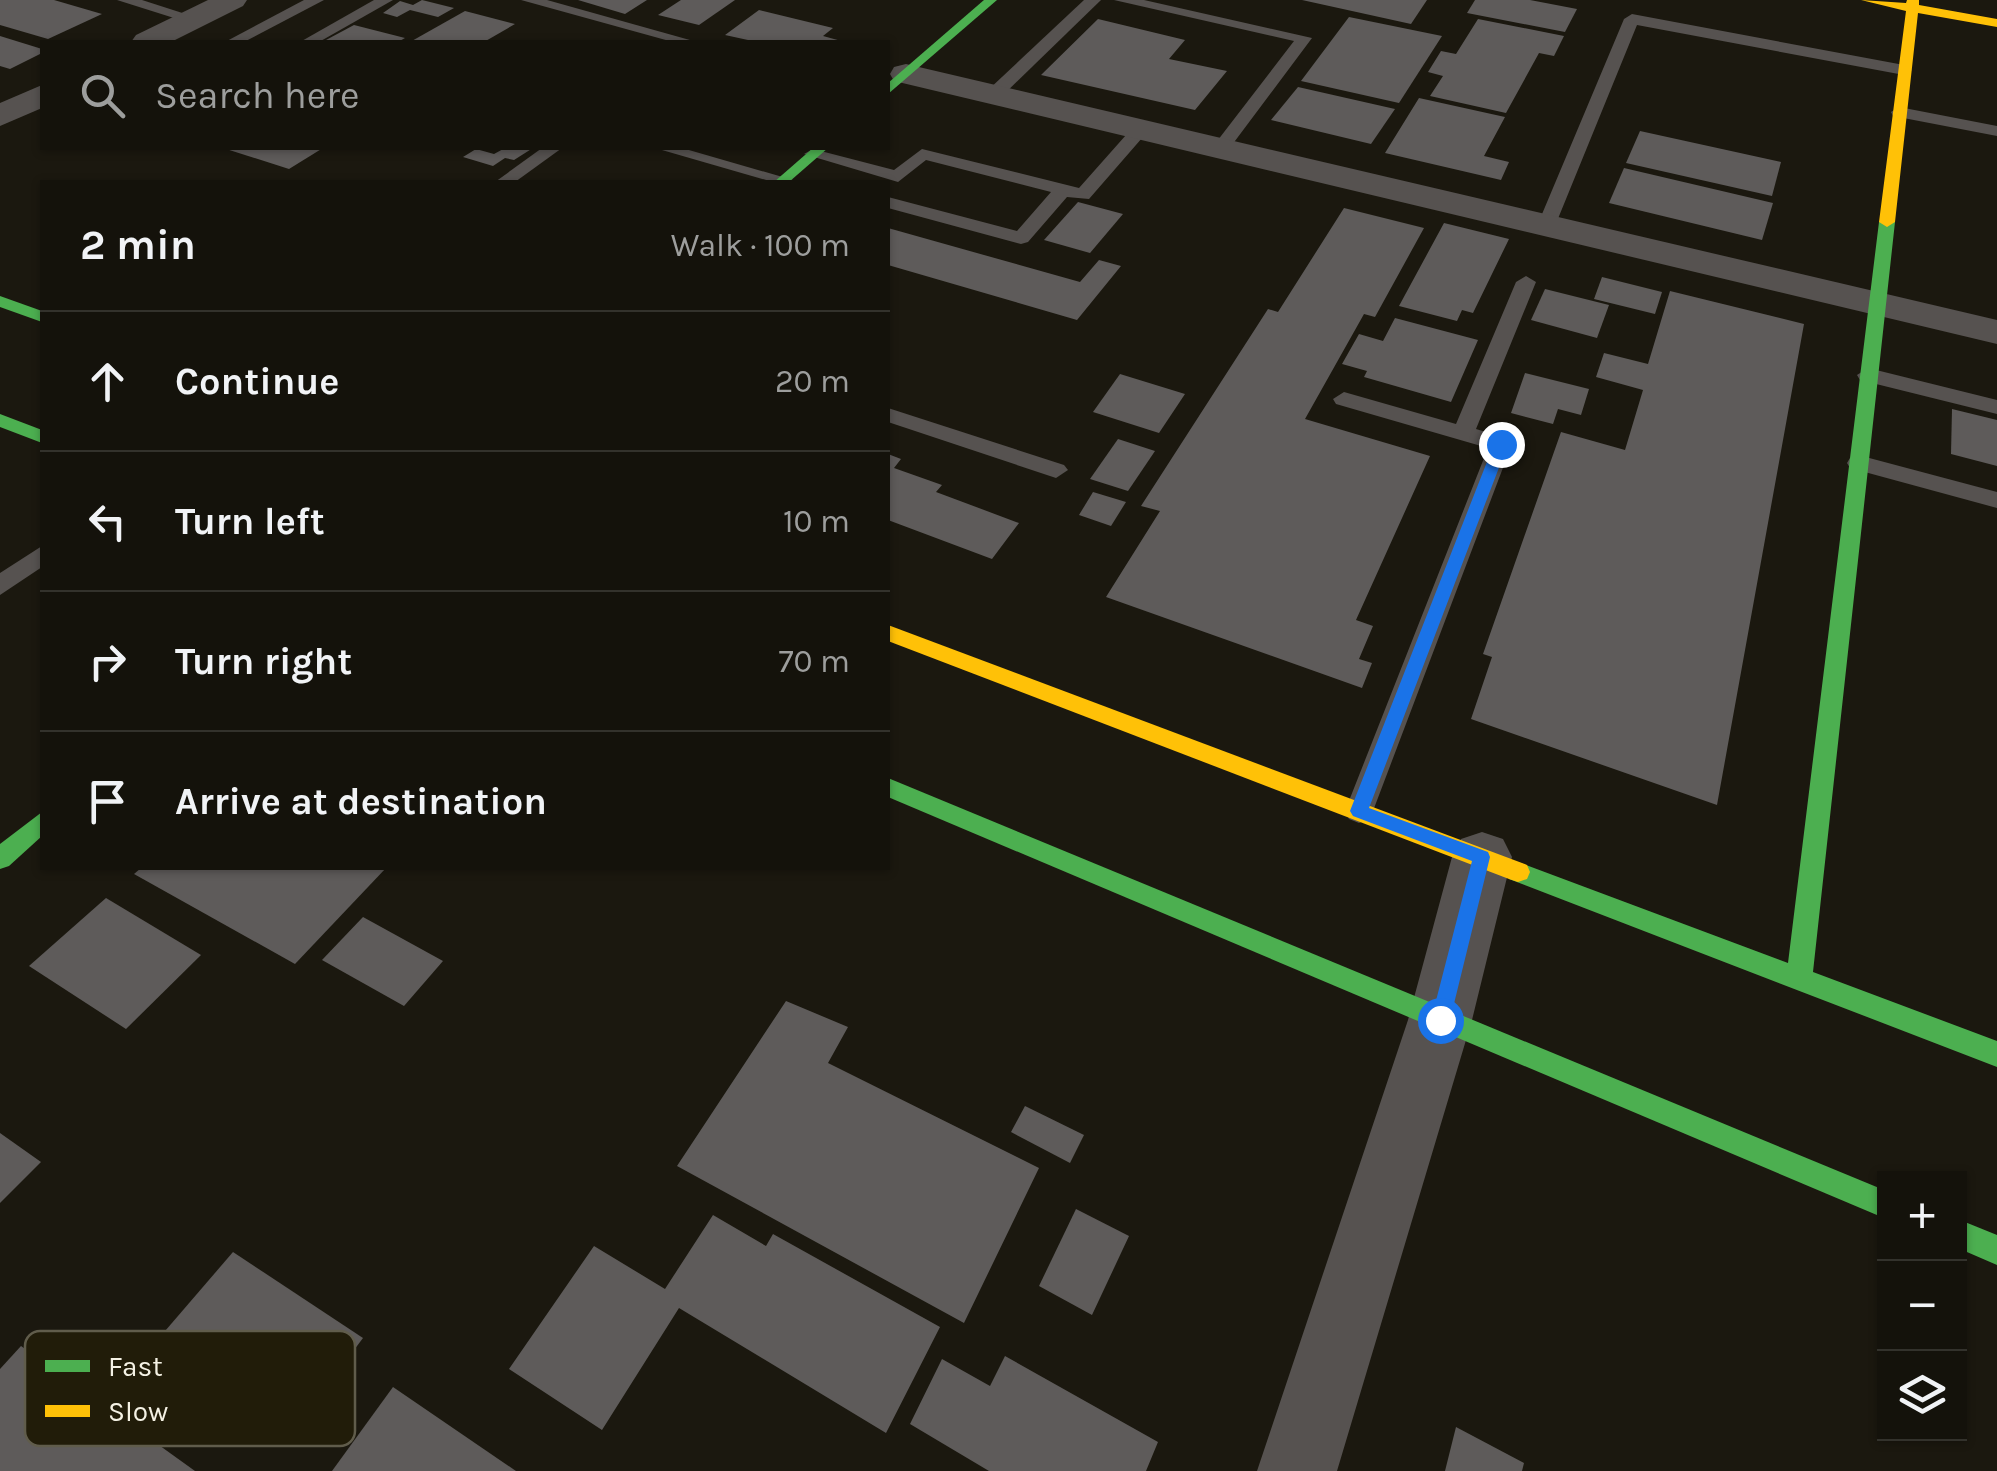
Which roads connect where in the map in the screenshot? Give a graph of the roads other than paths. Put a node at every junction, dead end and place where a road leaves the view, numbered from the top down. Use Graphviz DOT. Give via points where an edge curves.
graph roads {
  1 [pos="124,0"];
  2 [pos="232,0"];
  3 [pos="316,0"];
  4 [pos="385,0"];
  5 [pos="529,0"];
  6 [pos="992,0"];
  7 [pos="1093,0"];
  8 [pos="1122,0"];
  9 [pos="1867,0"];
  10 [pos="1968,0"];
  11 [pos="1913,4"];
  12 [pos="1997,5"];
  13 [pos="1997,23"];
  14 [pos="180,32"];
  15 [pos="237,40"];
  16 [pos="312,40"];
  17 [pos="682,40"];
  18 [pos="1904,70"];
  19 [pos="897,82"];
  20 [pos="993,95"];
  21 [pos="1899,112"];
  22 [pos="1140,130"];
  23 [pos="1997,131"];
  24 [pos="1220,149"];
  25 [pos="551,150"];
  26 [pos="671,150"];
  27 [pos="817,151"];
  28 [pos="507,180"];
  29 [pos="778,180"];
  30 [pos="783,180"];
  31 [pos="887,180"];
  32 [pos="892,182"];
  33 [pos="1063,190"];
  34 [pos="890,203"];
  35 [pos="1546,226"];
  36 [pos="1526,282"];
  37 [pos="0,301"];
  38 [pos="1876,304"];
  39 [pos="40,316"];
  40 [pos="1997,332"];
  41 [pos="1868,375"];
  42 [pos="1344,399"];
  43 [pos="1997,407"];
  44 [pos="890,416"];
  45 [pos="0,420"];
  46 [pos="1463,433"];
  47 [pos="40,437"];
  48 [pos="1858,462"];
  49 [pos="1056,470"];
  50 [pos="1997,500"];
  51 [pos="40,556"];
  52 [pos="0,586"];
  53 [pos="890,634"];
  54 [pos="890,788"];
  55 [pos="1359,811"];
  56 [pos="40,824"];
  57 [pos="1482,857"];
  58 [pos="0,859"];
  59 [pos="1799,980"];
  60 [pos="1440,1020"];
  61 [pos="1997,1054"];
  62 [pos="1877,1201"];
  63 [pos="1967,1237"];
  64 [pos="1997,1250"];
  65 [pos="1296,1471"];
  1 -- 14 [label="lane"];
  2 -- 14 [label="street"];
  3 -- 15 [label="lane"];
  4 -- 16 [label="lane"];
  5 -- 17 [label="lane"];
  6 -- 19 [label="main road"];
  7 -- 20 [label="lane"];
  8 -- 24 [label="lane" via="1304,38"];
  9 -- 11 [label="main road"];
  10 -- 12 [label="main road"];
  11 -- 13 [label="main road"];
  11 -- 18 [label="main road"];
  18 -- 21 [label="main road"];
  18 -- 35 [label="lane" via="1632,19"];
  19 -- 20 [label="street"];
  20 -- 22 [label="street"];
  21 -- 23 [label="lane"];
  21 -- 38 [label="main road"];
  22 -- 24 [label="street"];
  22 -- 33 [label="lane" via="1083,195"];
  24 -- 35 [label="street"];
  25 -- 28 [label="lane"];
  26 -- 29 [label="lane"];
  27 -- 30 [label="main road"];
  27 -- 31 [label="lane"];
  32 -- 33 [label="lane" via="922,154"];
  33 -- 34 [label="lane" via="1020,238"];
  35 -- 38 [label="street"];
  36 -- 46 [label="lane"];
  37 -- 39 [label="main road"];
  38 -- 40 [label="street"];
  38 -- 41 [label="main road"];
  41 -- 43 [label="lane"];
  41 -- 48 [label="main road"];
  42 -- 46 [label="lane"];
  44 -- 49 [label="lane"];
  45 -- 47 [label="main road"];
  46 -- 55 [label="lane" via="1501,444"];
  48 -- 50 [label="lane"];
  48 -- 59 [label="main road"];
  51 -- 52 [label="lane"];
  53 -- 55 [label="main road"];
  54 -- 60 [label="main road"];
  55 -- 57 [label="main road"];
  56 -- 58 [label="main road"];
  57 -- 59 [label="main road"];
  57 -- 60 [label="street"];
  59 -- 61 [label="main road"];
  60 -- 62 [label="main road"];
  60 -- 65 [label="street"];
  63 -- 64 [label="main road"];
}
